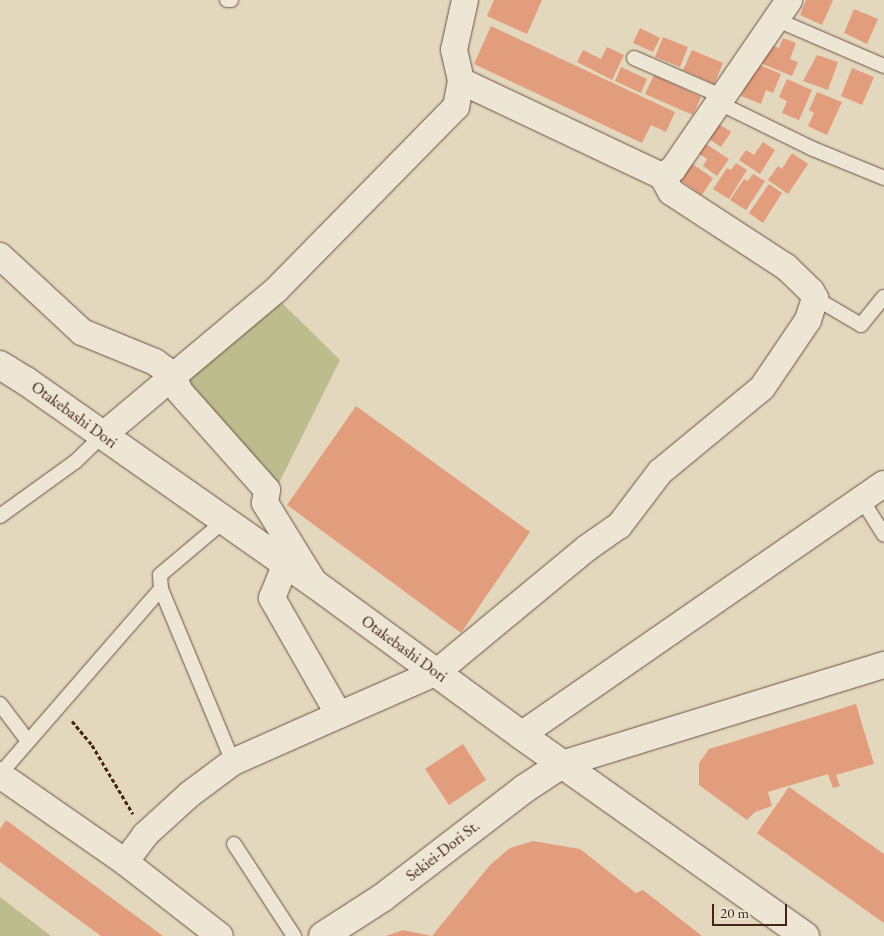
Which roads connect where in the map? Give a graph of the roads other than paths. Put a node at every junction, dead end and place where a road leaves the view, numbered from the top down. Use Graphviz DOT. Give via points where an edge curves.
graph roads {
  1 [pos="227,0"];
  2 [pos="231,0"];
  3 [pos="465,0"];
  4 [pos="782,9"];
  5 [pos="634,58"];
  6 [pos="884,66"];
  7 [pos="461,81"];
  8 [pos="719,99"];
  9 [pos="662,176"];
  10 [pos="884,178"];
  11 [pos="0,256"];
  12 [pos="884,297"];
  13 [pos="815,298"];
  14 [pos="0,366"];
  15 [pos="173,375"];
  16 [pos="102,436"];
  17 [pos="884,484"];
  18 [pos="862,500"];
  19 [pos="0,516"];
  20 [pos="224,521"];
  21 [pos="884,535"];
  22 [pos="286,563"];
  23 [pos="315,584"];
  24 [pos="161,589"];
  25 [pos="884,664"];
  26 [pos="436,672"];
  27 [pos="0,704"];
  28 [pos="339,716"];
  29 [pos="521,735"];
  30 [pos="28,741"];
  31 [pos="233,762"];
  32 [pos="562,764"];
  33 [pos="0,775"];
  34 [pos="234,844"];
  35 [pos="125,862"];
  36 [pos="220,936"];
  37 [pos="294,936"];
  38 [pos="323,936"];
  39 [pos="805,936"];
  1 -- 2 [label="lane"];
  3 -- 7 [label="street" via="454,50"];
  4 -- 6 [label="lane"];
  4 -- 8 [label="street"];
  5 -- 8 [label="lane"];
  7 -- 9 [label="street"];
  7 -- 15 [label="street" via="456,107 290,276"];
  8 -- 9 [label="street" via="673,169"];
  8 -- 10 [label="lane" via="813,149"];
  9 -- 13 [label="street" via="671,192 786,267"];
  11 -- 15 [label="street" via="82,332 155,362"];
  12 -- 13 [label="lane" via="861,325"];
  13 -- 26 [label="street" via="808,320 762,388 660,472 619,526 587,548"];
  14 -- 16 [label="main road, Otakebashi Dori" via="26,380"];
  15 -- 16 [label="street"];
  15 -- 23 [label="street" via="180,392 268,490 265,503"];
  16 -- 19 [label="lane" via="75,462"];
  16 -- 20 [label="main road, Otakebashi Dori"];
  17 -- 18 [label="street"];
  18 -- 21 [label="lane"];
  18 -- 29 [label="street"];
  20 -- 22 [label="main road, Otakebashi Dori"];
  20 -- 24 [label="lane" via="160,575"];
  22 -- 23 [label="main road, Otakebashi Dori"];
  22 -- 28 [label="street" via="272,598"];
  23 -- 26 [label="main road, Otakebashi Dori"];
  24 -- 30 [label="lane"];
  24 -- 31 [label="lane"];
  25 -- 32 [label="street"];
  26 -- 28 [label="street"];
  26 -- 29 [label="main road, Otakebashi Dori"];
  27 -- 30 [label="lane"];
  28 -- 31 [label="street"];
  29 -- 32 [label="main road, Otakebashi Dori"];
  30 -- 33 [label="lane"];
  31 -- 35 [label="street" via="190,794 145,835"];
  32 -- 38 [label="main road, Sekiei-Dori St." via="524,789 382,898"];
  32 -- 39 [label="main road, Otakebashi Dori"];
  33 -- 35 [label="street"];
  34 -- 37 [label="lane"];
  35 -- 36 [label="street"];
}
